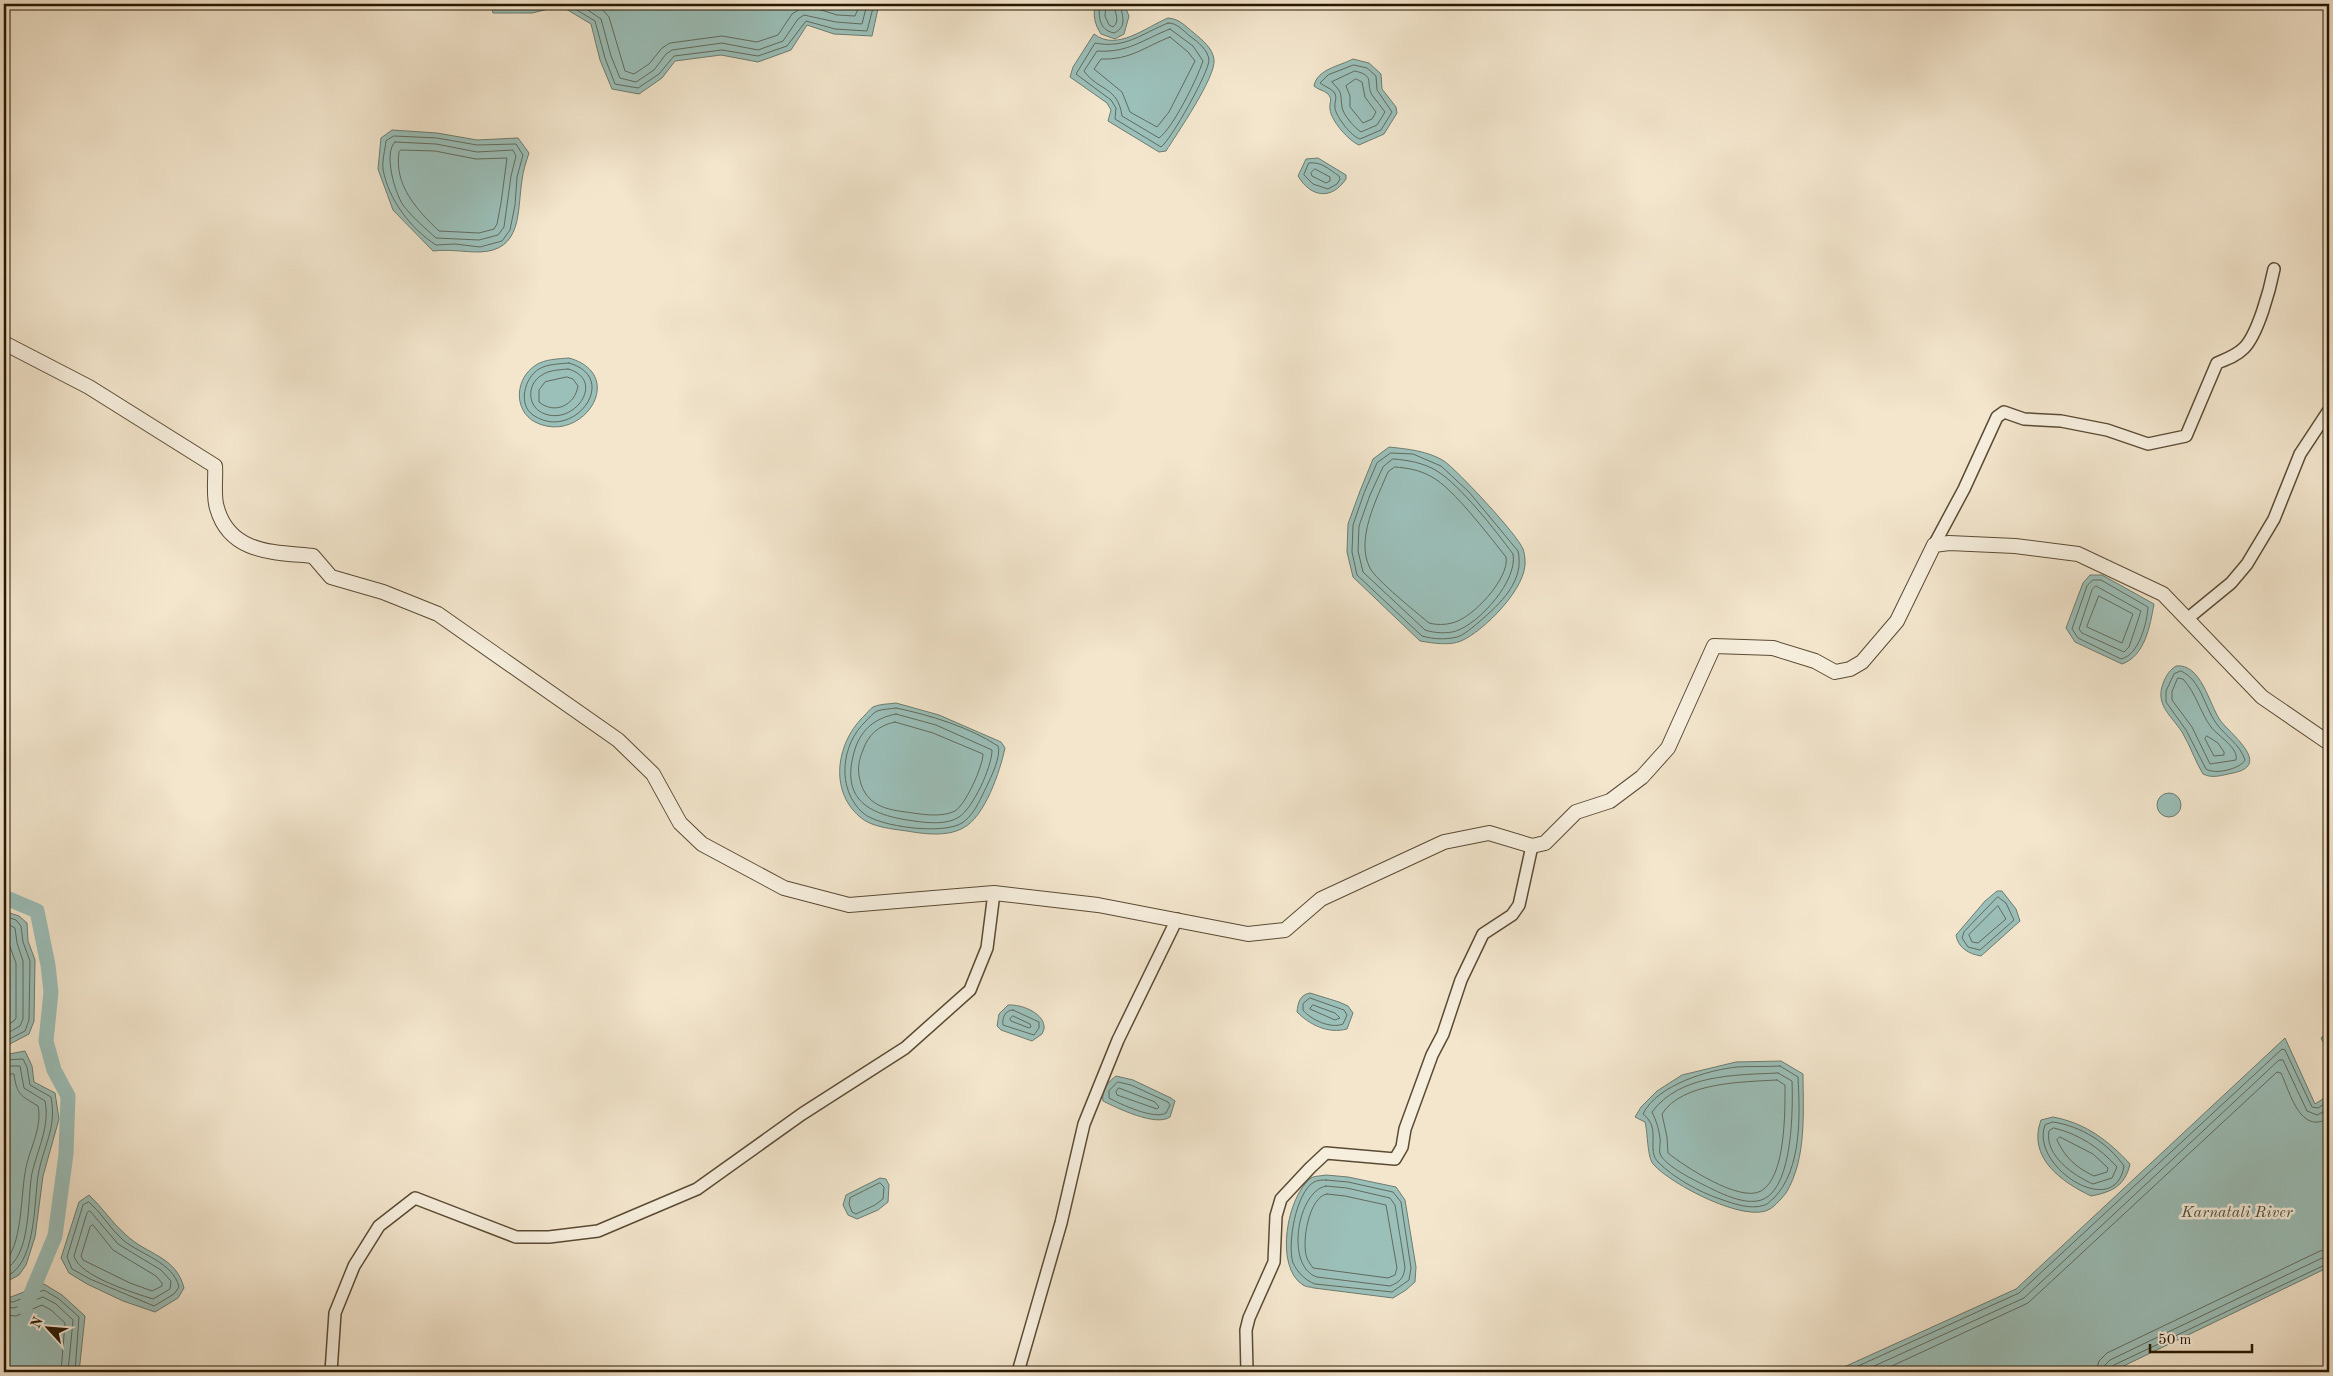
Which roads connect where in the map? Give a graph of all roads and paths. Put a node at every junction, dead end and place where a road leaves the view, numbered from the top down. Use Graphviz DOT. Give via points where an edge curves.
graph roads {
  1 [pos="2274,269"];
  2 [pos="4,343"];
  3 [pos="2329,410"];
  4 [pos="1934,545"];
  5 [pos="2187,619"];
  6 [pos="2329,743"];
  7 [pos="1532,846"];
  8 [pos="994,893"];
  9 [pos="1176,919"];
  10 [pos="331,1372"];
  11 [pos="1018,1372"];
  12 [pos="1247,1372"];
  1 -- 4 [label="street" via="2268,297 2245,347 2232,358 2217,363 2186,436 2148,444 2107,430 2060,421 2024,419 2004,412 1996,417 1964,489"];
  2 -- 8 [label="street" via="89,387 215,466 217,508 229,533 257,550 313,556 331,577 383,592 438,614 618,740 653,774 680,823 702,844 784,888 849,905"];
  3 -- 5 [label="street" via="2300,454 2274,519 2247,564 2231,583"];
  4 -- 5 [label="street" via="2015,546 2078,554 2163,594"];
  4 -- 7 [label="street" via="1897,621 1862,662 1850,669 1835,672 1815,661 1773,648 1714,646 1668,748 1642,777 1610,801 1576,812 1545,843"];
  5 -- 6 [label="street" via="2262,697"];
  7 -- 9 [label="street" via="1489,833 1444,842 1321,899 1285,930 1248,934"];
  7 -- 12 [label="street" via="1519,905 1512,915 1483,934 1468,964 1443,1034 1428,1063 1395,1159 1326,1153 1281,1199 1276,1216 1274,1262 1246,1330"];
  8 -- 9 [label="street" via="1098,905"];
  8 -- 10 [label="street" via="987,948 970,990 905,1048 802,1114 697,1189 598,1231 549,1237 516,1237 415,1198 379,1226 354,1266 335,1313"];
  9 -- 11 [label="street" via="1118,1040 1084,1124 1061,1223"];
}
